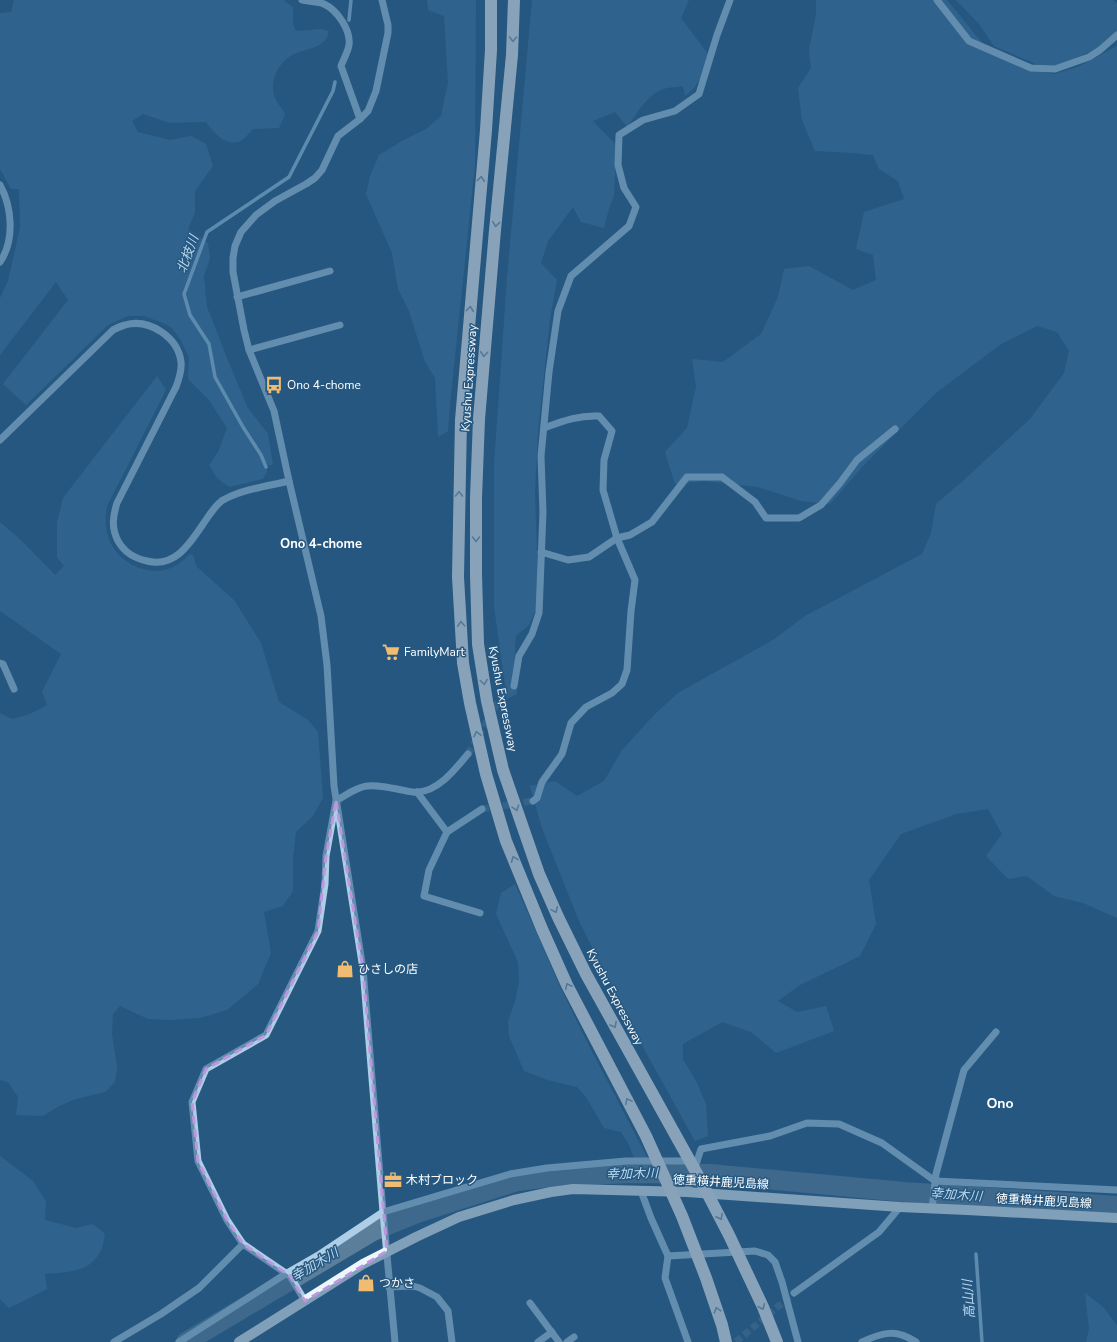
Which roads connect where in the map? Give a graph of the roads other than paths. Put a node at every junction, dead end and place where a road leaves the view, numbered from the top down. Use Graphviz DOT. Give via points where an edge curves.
graph roads {
  1 [pos="302,0"];
  2 [pos="382,0"];
  3 [pos="491,0"];
  4 [pos="514,0"];
  5 [pos="730,0"];
  6 [pos="937,0"];
  7 [pos="1117,35"];
  8 [pos="360,119"];
  9 [pos="0,185"];
  10 [pos="3,195"];
  11 [pos="0,262"];
  12 [pos="330,271"];
  13 [pos="237,297"];
  14 [pos="340,325"];
  15 [pos="249,350"];
  16 [pos="544,428"];
  17 [pos="895,429"];
  18 [pos="0,440"];
  19 [pos="289,482"];
  20 [pos="617,538"];
  21 [pos="541,552"];
  22 [pos="0,663"];
  23 [pos="514,686"];
  24 [pos="14,689"];
  25 [pos="468,754"];
  26 [pos="417,792"];
  27 [pos="336,801"];
  28 [pos="533,801"];
  29 [pos="482,809"];
  30 [pos="447,832"];
  31 [pos="480,913"];
  32 [pos="996,1032"];
  33 [pos="697,1161"];
  34 [pos="935,1183"];
  35 [pos="687,1190"];
  36 [pos="1117,1190"];
  37 [pos="641,1191"];
  38 [pos="900,1207"];
  39 [pos="932,1209"];
  40 [pos="383,1212"];
  41 [pos="1117,1218"];
  42 [pos="243,1244"];
  43 [pos="387,1246"];
  44 [pos="668,1256"];
  45 [pos="288,1274"];
  46 [pos="389,1287"];
  47 [pos="794,1293"];
  48 [pos="302,1296"];
  49 [pos="530,1303"];
  50 [pos="552,1332"];
  51 [pos="574,1337"];
  52 [pos="114,1342"];
  53 [pos="179,1342"];
  54 [pos="239,1342"];
  55 [pos="395,1342"];
  56 [pos="452,1342"];
  57 [pos="538,1342"];
  58 [pos="559,1342"];
  59 [pos="566,1342"];
  60 [pos="688,1342"];
  61 [pos="726,1342"];
  62 [pos="776,1342"];
  63 [pos="798,1342"];
  64 [pos="862,1342"];
  65 [pos="916,1342"];
  1 -- 8 [label="street" via="323,3 334,10 343,23 349,46 341,66"];
  2 -- 8 [label="street" via="388,33 374,96 368,111"];
  61 -- 3 [label="highway, Kyushu Expressway, one-way" via="706,1278 682,1216 646,1136 567,985 506,841 486,774 470,703 463,663 458,577 461,420 486,130"];
  4 -- 62 [label="highway, Kyushu Expressway, one-way" via="512,55 479,419 476,560 478,644 487,701 503,770 539,874 586,974 729,1235"];
  5 -- 16 [label="street" via="699,94 675,111 642,120 619,135 618,166 624,188 636,207 629,226 571,276 558,311"];
  6 -- 7 [label="street" via="968,41 1031,68 1055,70 1089,57"];
  8 -- 13 [label="street" via="338,136 322,170 315,178 275,201 256,215 241,232 233,258"];
  9 -- 10 [label="street"];
  10 -- 11 [label="street" via="9,207 10,226 7,247"];
  12 -- 13 [label="street"];
  13 -- 15 [label="street"];
  14 -- 15 [label="street"];
  15 -- 19 [label="street" via="274,411"];
  16 -- 20 [label="street" via="568,418 599,416 612,431 604,460 603,490"];
  16 -- 21 [label="street" via="541,456"];
  17 -- 20 [label="street" via="857,460 821,505 799,518 766,518 755,502 722,476 687,477 652,522 630,535"];
  18 -- 19 [label="street" via="113,330 125,325 139,324 155,328 170,338 181,362 176,387 117,502 113,515 113,528 117,538 129,555 154,563 166,562 183,552 216,506 224,499 242,492"];
  19 -- 27 [label="street" via="322,616"];
  20 -- 21 [label="street" via="589,557 568,560"];
  20 -- 28 [label="street" via="635,580 627,670 622,684 612,693 586,707 571,723 562,754 542,782 537,798"];
  21 -- 23 [label="street" via="539,614 532,634 519,656"];
  22 -- 24 [label="street" via="3,664"];
  25 -- 26 [label="street" via="453,773 428,790"];
  26 -- 27 [label="street" via="376,785 365,786 356,788"];
  26 -- 30 [label="street"];
  27 -- 40 [label="street" via="363,969"];
  27 -- 42 [label="street" via="326,856 326,884 318,931 266,1035 206,1070 192,1102 198,1161 227,1220"];
  29 -- 30 [label="street"];
  30 -- 31 [label="street" via="430,870 424,896"];
  32 -- 34 [label="street" via="964,1070"];
  33 -- 34 [label="street" via="701,1149 770,1136 807,1123 839,1124 882,1143"];
  33 -- 35 [label="street"];
  33 -- 40 [label="street" via="626,1161 546,1168 510,1174"];
  34 -- 36 [label="street"];
  34 -- 39 [label="street"];
  35 -- 37 [label="main road, 徳重横井鹿児島線"];
  35 -- 38 [label="main road, 徳重横井鹿児島線"];
  37 -- 43 [label="main road, 徳重横井鹿児島線" via="573,1189 550,1192 459,1217"];
  37 -- 44 [label="street"];
  38 -- 39 [label="main road, 徳重横井鹿児島線"];
  38 -- 47 [label="street" via="879,1232"];
  39 -- 41 [label="main road, 徳重横井鹿児島線"];
  40 -- 43 [label="street"];
  40 -- 45 [label="street"];
  42 -- 45 [label="street"];
  42 -- 52 [label="street" via="199,1288"];
  43 -- 46 [label="street"];
  43 -- 48 [label="main road, 徳重横井鹿児島線" via="363,1264"];
  44 -- 60 [label="street" via="665,1278"];
  44 -- 63 [label="street" via="755,1251 768,1255 775,1262 782,1282"];
  45 -- 48 [label="street"];
  45 -- 53 [label="street"];
  46 -- 55 [label="street"];
  46 -- 56 [label="street" via="413,1286 437,1297 448,1311"];
  48 -- 54 [label="main road, 徳重横井鹿児島線"];
  49 -- 50 [label="street"];
  50 -- 57 [label="street"];
  50 -- 58 [label="street"];
  51 -- 59 [label="street"];
  64 -- 65 [label="street" via="878,1334 892,1333 907,1336"];
}
